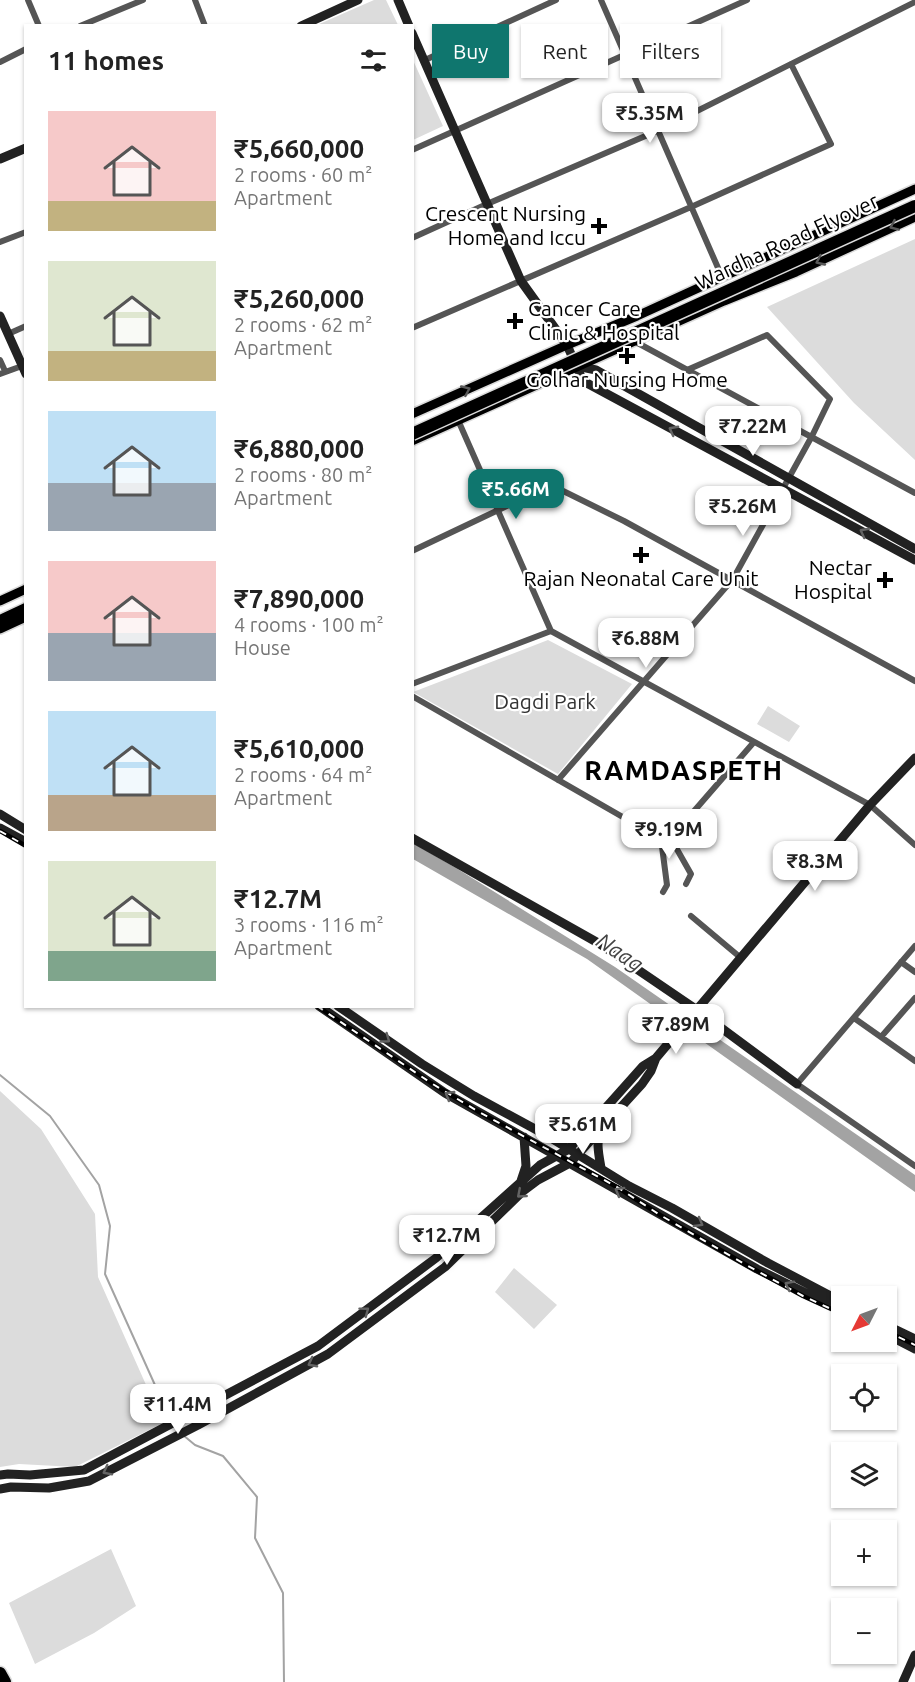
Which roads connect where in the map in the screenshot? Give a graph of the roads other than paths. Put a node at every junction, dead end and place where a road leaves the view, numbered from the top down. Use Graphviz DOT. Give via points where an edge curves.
graph roads {
  1 [pos="28,0"];
  2 [pos="143,0"];
  3 [pos="195,0"];
  4 [pos="358,0"];
  5 [pos="398,0"];
  6 [pos="556,0"];
  7 [pos="601,0"];
  8 [pos="747,0"];
  9 [pos="915,2"];
  10 [pos="38,24"];
  11 [pos="85,24"];
  12 [pos="204,24"];
  13 [pos="305,24"];
  14 [pos="408,24"];
  15 [pos="694,24"];
  16 [pos="414,38"];
  17 [pos="620,44"];
  18 [pos="24,50"];
  19 [pos="620,57"];
  20 [pos="424,60"];
  21 [pos="0,62"];
  22 [pos="792,64"];
  23 [pos="635,78"];
  24 [pos="456,130"];
  25 [pos="657,131"];
  26 [pos="24,149"];
  27 [pos="414,149"];
  28 [pos="0,159"];
  29 [pos="915,189"];
  30 [pos="915,199"];
  31 [pos="487,204"];
  32 [pos="915,206"];
  33 [pos="691,207"];
  34 [pos="915,217"];
  35 [pos="24,233"];
  36 [pos="414,237"];
  37 [pos="0,242"];
  38 [pos="722,277"];
  39 [pos="521,281"];
  40 [pos="0,316"];
  41 [pos="414,326"];
  42 [pos="24,327"];
  43 [pos="8,334"];
  44 [pos="634,341"];
  45 [pos="567,345"];
  46 [pos="0,360"];
  47 [pos="577,366"];
  48 [pos="24,370"];
  49 [pos="687,370"];
  50 [pos="3,373"];
  51 [pos="414,413"];
  52 [pos="458,420"];
  53 [pos="414,426"];
  54 [pos="414,433"];
  55 [pos="812,436"];
  56 [pos="414,440"];
  57 [pos="788,479"];
  58 [pos="783,489"];
  59 [pos="915,493"];
  60 [pos="498,510"];
  61 [pos="915,549"];
  62 [pos="414,550"];
  63 [pos="915,560"];
  64 [pos="733,579"];
  65 [pos="24,590"];
  66 [pos="0,601"];
  67 [pos="24,601"];
  68 [pos="24,610"];
  69 [pos="0,612"];
  70 [pos="24,618"];
  71 [pos="0,621"];
  72 [pos="0,629"];
  73 [pos="550,631"];
  74 [pos="915,681"];
  75 [pos="644,682"];
  76 [pos="414,683"];
  77 [pos="414,697"];
  78 [pos="754,742"];
  79 [pos="915,758"];
  80 [pos="558,780"];
  81 [pos="870,805"];
  82 [pos="0,814"];
  83 [pos="0,828"];
  84 [pos="24,829"];
  85 [pos="670,837"];
  86 [pos="661,838"];
  87 [pos="414,839"];
  88 [pos="24,841"];
  89 [pos="915,845"];
  90 [pos="686,884"];
  91 [pos="663,892"];
  92 [pos="691,916"];
  93 [pos="915,946"];
  94 [pos="741,958"];
  95 [pos="901,962"];
  96 [pos="915,972"];
  97 [pos="915,998"];
  98 [pos="322,1008"];
  99 [pos="341,1008"];
  100 [pos="697,1010"];
  101 [pos="854,1018"];
  102 [pos="881,1037"];
  103 [pos="656,1058"];
  104 [pos="915,1060"];
  105 [pos="797,1084"];
  106 [pos="601,1129"];
  107 [pos="524,1137"];
  108 [pos="569,1149"];
  109 [pos="578,1155"];
  110 [pos="557,1156"];
  111 [pos="570,1163"];
  112 [pos="915,1166"];
  113 [pos="601,1168"];
  114 [pos="521,1181"];
  115 [pos="831,1296"];
  116 [pos="831,1306"];
  117 [pos="897,1330"];
  118 [pos="897,1339"];
  119 [pos="915,1339"];
  120 [pos="915,1348"];
  121 [pos="0,1475"];
  122 [pos="0,1489"];
  123 [pos="915,1655"];
  124 [pos="0,1673"];
  125 [pos="5,1682"];
  126 [pos="903,1682"];
  1 -- 10 [label="street"];
  2 -- 11 [label="street"];
  3 -- 12 [label="street"];
  4 -- 13 [label="street"];
  5 -- 14 [label="street"];
  6 -- 20 [label="street"];
  7 -- 17 [label="street"];
  8 -- 15 [label="street"];
  9 -- 22 [label="street"];
  16 -- 20 [label="street"];
  18 -- 21 [label="street"];
  19 -- 24 [label="street"];
  20 -- 24 [label="street"];
  22 -- 25 [label="street"];
  22 -- 33 [label="street" via="831,144"];
  23 -- 25 [label="street"];
  24 -- 27 [label="street"];
  24 -- 31 [label="street"];
  25 -- 31 [label="street"];
  25 -- 33 [label="street"];
  26 -- 28 [label="street"];
  29 -- 38 [label="main road"];
  30 -- 53 [label="highway, Wardha Road Flyover"];
  31 -- 36 [label="street"];
  31 -- 39 [label="street"];
  32 -- 54 [label="highway, Wardha Road Flyover, bridge"];
  33 -- 38 [label="street"];
  33 -- 39 [label="street"];
  34 -- 44 [label="main road, one-way"];
  35 -- 37 [label="street"];
  38 -- 45 [label="main road"];
  39 -- 41 [label="street"];
  39 -- 45 [label="street"];
  40 -- 43 [label="street"];
  42 -- 43 [label="street"];
  43 -- 48 [label="street"];
  44 -- 47 [label="main road"];
  44 -- 49 [label="street"];
  45 -- 47 [label="street"];
  51 -- 45 [label="main road, one-way"];
  46 -- 50 [label="street"];
  47 -- 52 [label="main road"];
  47 -- 57 [label="street" via="596,370"];
  58 -- 47 [label="street, one-way" via="583,381"];
  48 -- 50 [label="street"];
  49 -- 55 [label="street"];
  49 -- 55 [label="street" via="767,335 830,399"];
  52 -- 56 [label="main road"];
  52 -- 60 [label="street"];
  55 -- 57 [label="street"];
  55 -- 59 [label="street"];
  57 -- 58 [label="street"];
  57 -- 61 [label="street"];
  63 -- 58 [label="street, one-way"];
  58 -- 64 [label="street"];
  60 -- 62 [label="street"];
  60 -- 64 [label="street" via="551,485"];
  60 -- 73 [label="street"];
  64 -- 74 [label="street"];
  64 -- 75 [label="street"];
  65 -- 66 [label="main road"];
  67 -- 69 [label="highway"];
  68 -- 71 [label="highway"];
  70 -- 72 [label="main road"];
  73 -- 75 [label="street"];
  73 -- 76 [label="street"];
  75 -- 78 [label="street"];
  75 -- 80 [label="street"];
  77 -- 80 [label="street"];
  78 -- 81 [label="street"];
  78 -- 85 [label="street"];
  79 -- 81 [label="street"];
  80 -- 86 [label="street"];
  81 -- 89 [label="street"];
  81 -- 94 [label="street"];
  82 -- 84 [label="street"];
  83 -- 88 [label="street"];
  85 -- 86 [label="street"];
  85 -- 90 [label="street" via="691,874"];
  86 -- 91 [label="street" via="667,885"];
  87 -- 100 [label="street" via="600,944"];
  92 -- 94 [label="street"];
  93 -- 95 [label="street"];
  94 -- 100 [label="street"];
  95 -- 96 [label="street"];
  95 -- 101 [label="street"];
  97 -- 102 [label="street"];
  107 -- 98 [label="street, one-way" via="445,1093"];
  99 -- 108 [label="street, one-way" via="422,1065"];
  100 -- 103 [label="street"];
  100 -- 105 [label="street"];
  101 -- 102 [label="street"];
  101 -- 105 [label="street"];
  102 -- 104 [label="street"];
  103 -- 106 [label="street" via="642,1084"];
  103 -- 108 [label="street" via="644,1066"];
  105 -- 112 [label="street"];
  106 -- 109 [label="street"];
  106 -- 113 [label="street"];
  107 -- 110 [label="street"];
  107 -- 114 [label="street" via="526,1166"];
  108 -- 109 [label="street"];
  108 -- 110 [label="street"];
  109 -- 111 [label="street"];
  109 -- 113 [label="street"];
  110 -- 111 [label="street"];
  110 -- 114 [label="street"];
  116 -- 111 [label="street, one-way" via="757,1269"];
  111 -- 122 [label="street, one-way" via="522,1192 445,1267 328,1354 89,1481 49,1488"];
  113 -- 115 [label="street, one-way"];
  121 -- 114 [label="street, one-way" via="84,1470 318,1346 436,1258"];
  117 -- 119 [label="street"];
  118 -- 120 [label="street"];
  123 -- 126 [label="street"];
  124 -- 125 [label="highway"];
}
